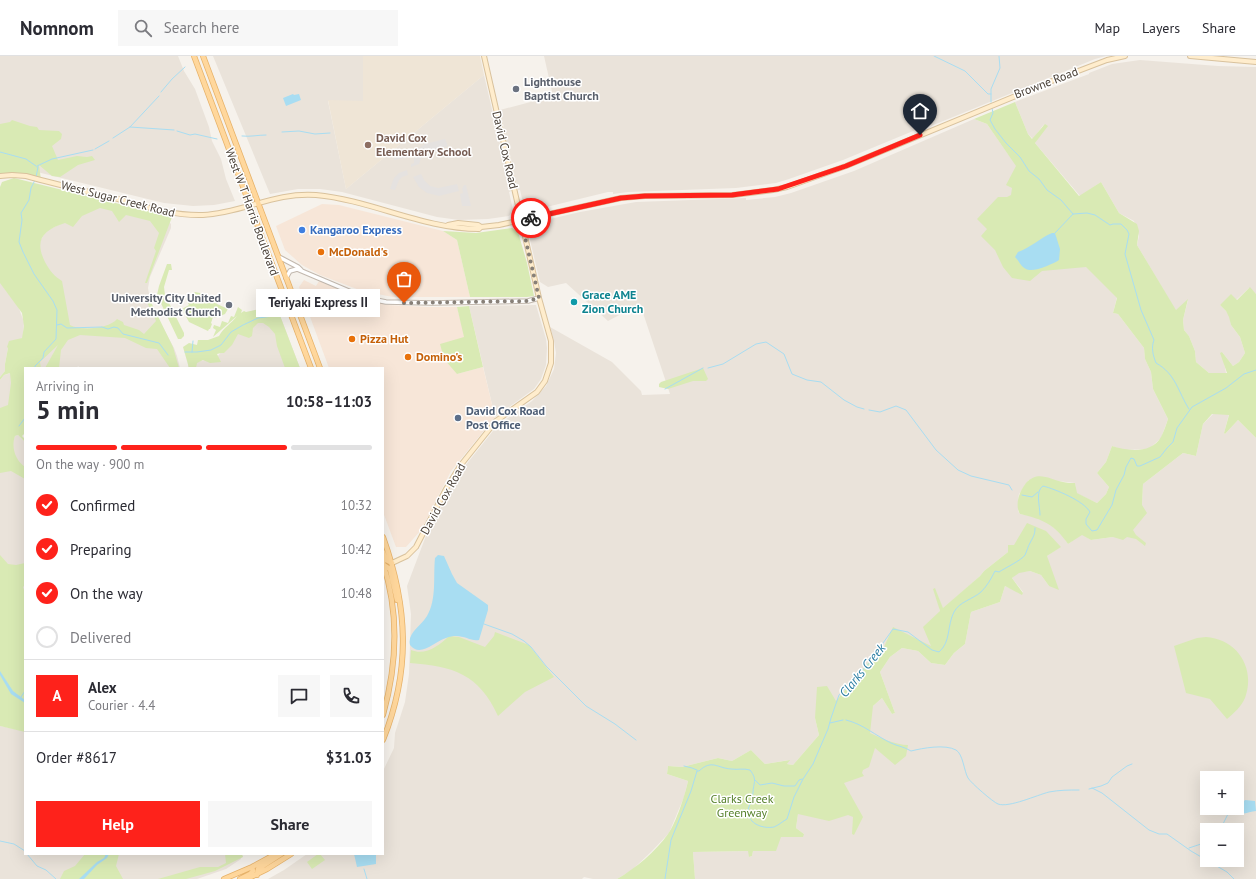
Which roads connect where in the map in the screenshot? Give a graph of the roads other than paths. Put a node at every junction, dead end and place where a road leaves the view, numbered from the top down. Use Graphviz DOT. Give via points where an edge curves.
graph roads {
  1 [pos="194,56"];
  2 [pos="203,56"];
  3 [pos="484,56"];
  4 [pos="1125,56"];
  5 [pos="1190,56"];
  6 [pos="1256,62"];
  7 [pos="990,105"];
  8 [pos="0,176"];
  9 [pos="258,203"];
  10 [pos="250,205"];
  11 [pos="521,220"];
  12 [pos="278,257"];
  13 [pos="302,271"];
  14 [pos="286,279"];
  15 [pos="539,298"];
  16 [pos="311,367"];
  17 [pos="320,367"];
  18 [pos="384,540"];
  19 [pos="384,555"];
  20 [pos="392,563"];
  21 [pos="384,565"];
  22 [pos="384,569"];
  23 [pos="403,637"];
  24 [pos="384,711"];
  25 [pos="384,737"];
  26 [pos="274,855"];
  27 [pos="279,855"];
  28 [pos="289,855"];
  29 [pos="252,867"];
  30 [pos="257,875"];
  31 [pos="224,879"];
  32 [pos="240,879"];
  33 [pos="247,879"];
  1 -- 10 [label="main road, West W T Harris Boulevard"];
  2 -- 9 [label="main road, West W T Harris Boulevard"];
  3 -- 11 [label="main road, David Cox Road"];
  4 -- 7 [label="main road, Browne Road" via="1107,60"];
  5 -- 6 [label="main road"];
  7 -- 11 [label="main road, West Sugar Creek Road" via="846,166 782,188 732,195 621,198"];
  8 -- 10 [label="main road, West Sugar Creek Road" via="26,176 181,214 211,214"];
  9 -- 10 [label="main road, West Sugar Creek Road"];
  9 -- 11 [label="main road, West Sugar Creek Road" via="292,195 328,196 469,229"];
  9 -- 12 [label="main road, West W T Harris Boulevard"];
  10 -- 16 [label="main road, West W T Harris Boulevard"];
  11 -- 15 [label="main road, David Cox Road"];
  12 -- 13 [label="street"];
  12 -- 14 [label="main road, West W T Harris Boulevard"];
  13 -- 14 [label="street" via="291,270"];
  13 -- 15 [label="street" via="366,298 386,302 528,301"];
  14 -- 17 [label="main road, West W T Harris Boulevard"];
  15 -- 20 [label="main road, David Cox Road" via="552,353 545,381 537,392 491,427 453,476 416,547 407,556"];
  18 -- 20 [label="main road"];
  19 -- 20 [label="main road" via="386,560"];
  20 -- 23 [label="main road" via="400,597"];
  21 -- 23 [label="main road" via="391,571"];
  22 -- 24 [label="main road" via="392,605 395,641 392,678"];
  23 -- 25 [label="main road" via="398,692"];
  26 -- 29 [label="main road"];
  27 -- 30 [label="main road" via="258,868"];
  28 -- 30 [label="main road"];
  29 -- 31 [label="main road"];
  29 -- 32 [label="main road" via="252,873"];
  30 -- 33 [label="main road"];
}
